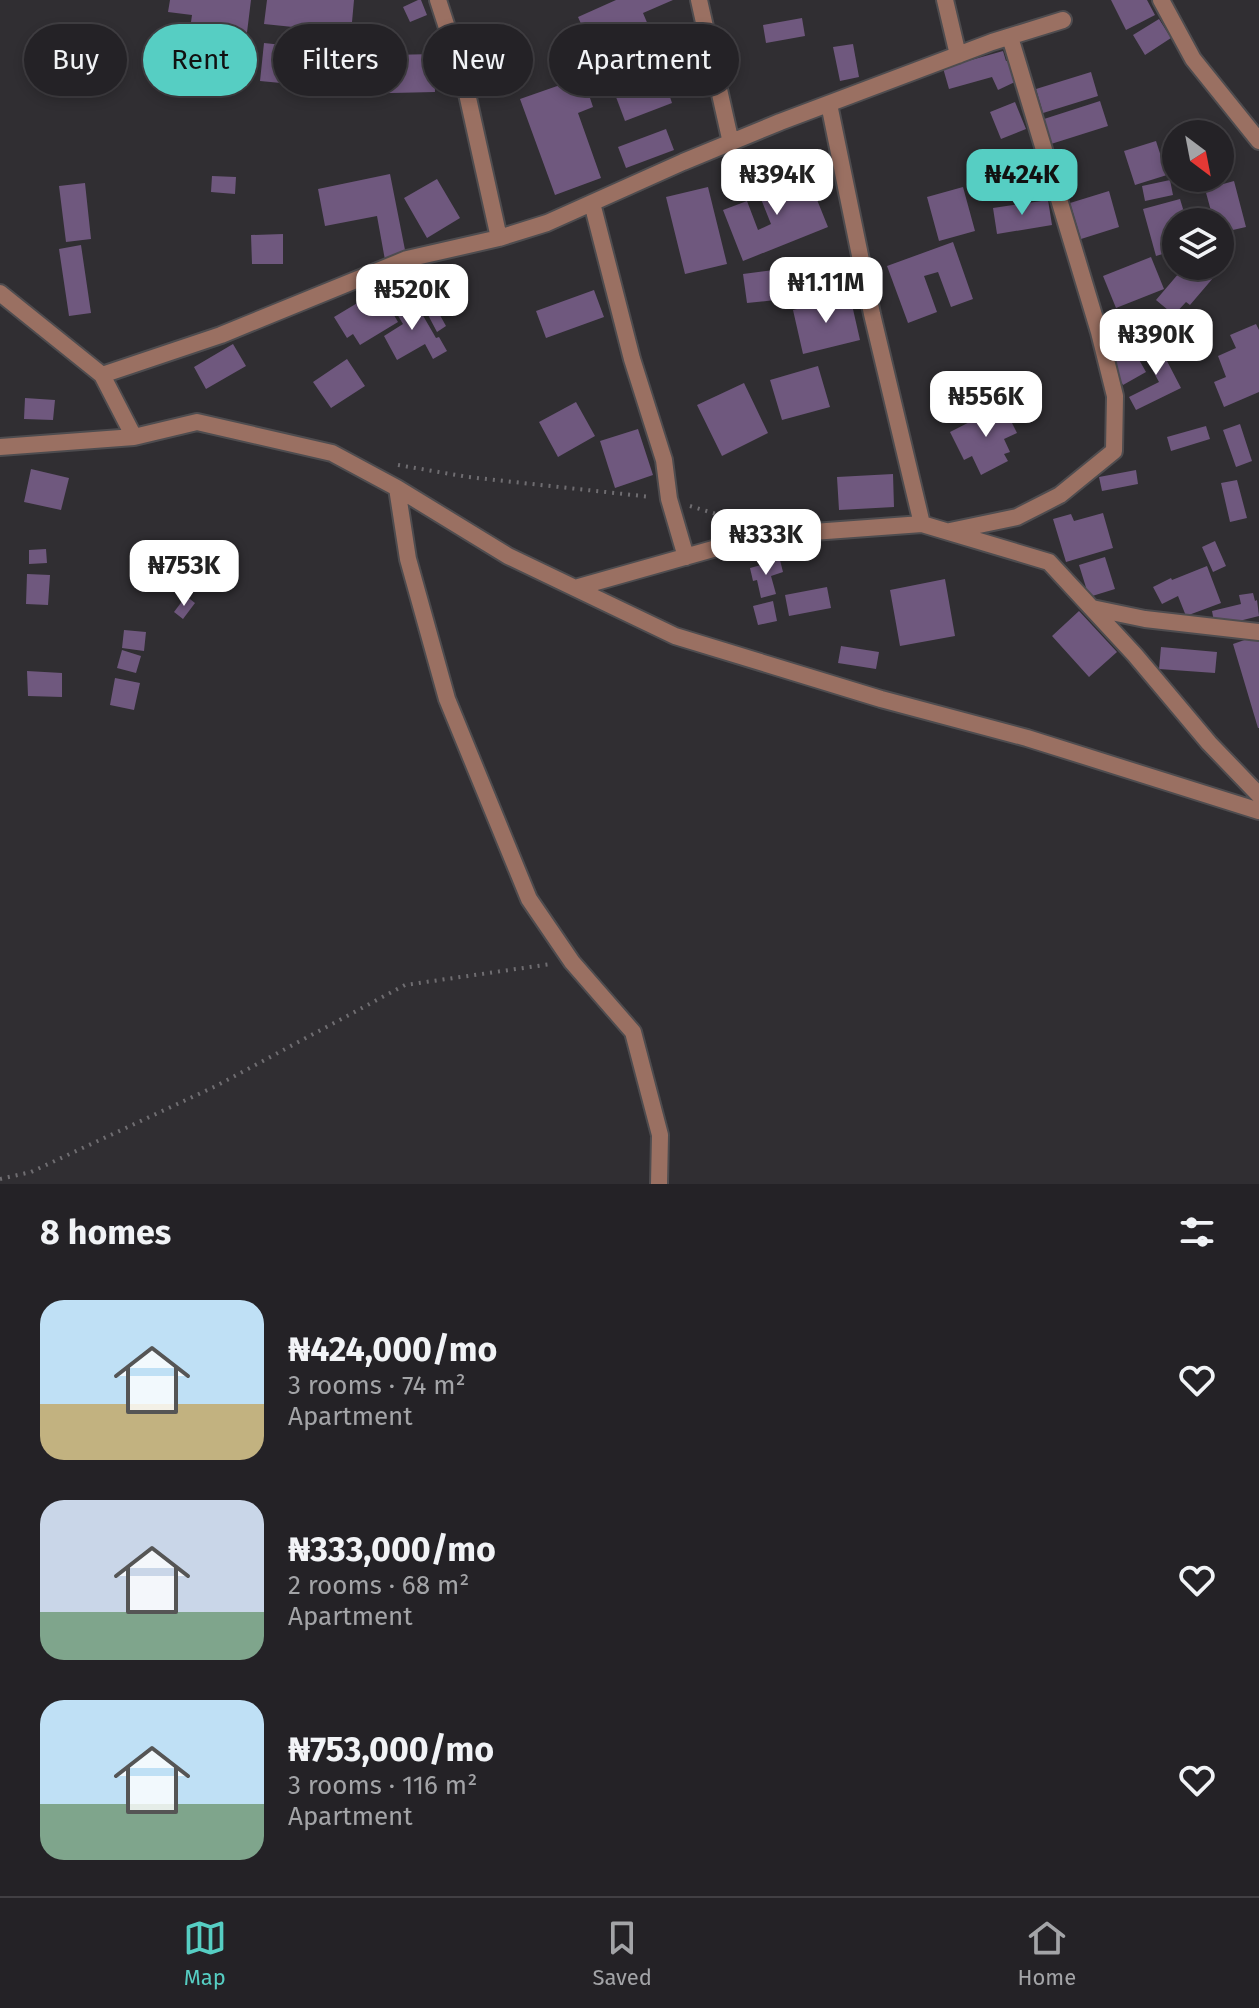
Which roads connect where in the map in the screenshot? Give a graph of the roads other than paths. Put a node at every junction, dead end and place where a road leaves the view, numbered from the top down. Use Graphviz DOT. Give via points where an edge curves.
graph roads {
  1 [pos="438,0"];
  2 [pos="699,0"];
  3 [pos="945,0"];
  4 [pos="1161,0"];
  5 [pos="1063,20"];
  6 [pos="1010,37"];
  7 [pos="958,55"];
  8 [pos="829,104"];
  9 [pos="1259,141"];
  10 [pos="731,143"];
  11 [pos="592,203"];
  12 [pos="499,238"];
  13 [pos="0,293"];
  14 [pos="102,375"];
  15 [pos="134,437"];
  16 [pos="0,447"];
  17 [pos="397,488"];
  18 [pos="922,524"];
  19 [pos="949,532"];
  20 [pos="686,557"];
  21 [pos="575,588"];
  22 [pos="1092,608"];
  23 [pos="1259,632"];
  24 [pos="1259,795"];
  25 [pos="1259,811"];
  26 [pos="659,1184"];
  1 -- 12 [label="street" via="464,80"];
  2 -- 10 [label="street"];
  3 -- 7 [label="street"];
  4 -- 9 [label="street" via="1193,59"];
  5 -- 6 [label="street"];
  6 -- 7 [label="street"];
  6 -- 19 [label="street" via="1112,383 1114,451 1060,495 1017,517"];
  7 -- 8 [label="street"];
  8 -- 10 [label="street"];
  8 -- 18 [label="street"];
  10 -- 11 [label="street"];
  11 -- 12 [label="street"];
  11 -- 20 [label="street"];
  12 -- 14 [label="street" via="407,259 221,335"];
  13 -- 14 [label="street"];
  14 -- 15 [label="street"];
  15 -- 16 [label="street"];
  15 -- 17 [label="street" via="197,422 332,453"];
  17 -- 21 [label="street" via="508,556"];
  17 -- 26 [label="street" via="408,559 447,699 529,899 572,962 633,1032 660,1135"];
  18 -- 19 [label="street"];
  18 -- 20 [label="street" via="759,536"];
  19 -- 22 [label="street" via="1049,562"];
  20 -- 21 [label="street"];
  21 -- 25 [label="street" via="675,636"];
  22 -- 23 [label="street"];
  22 -- 24 [label="street"];
}
